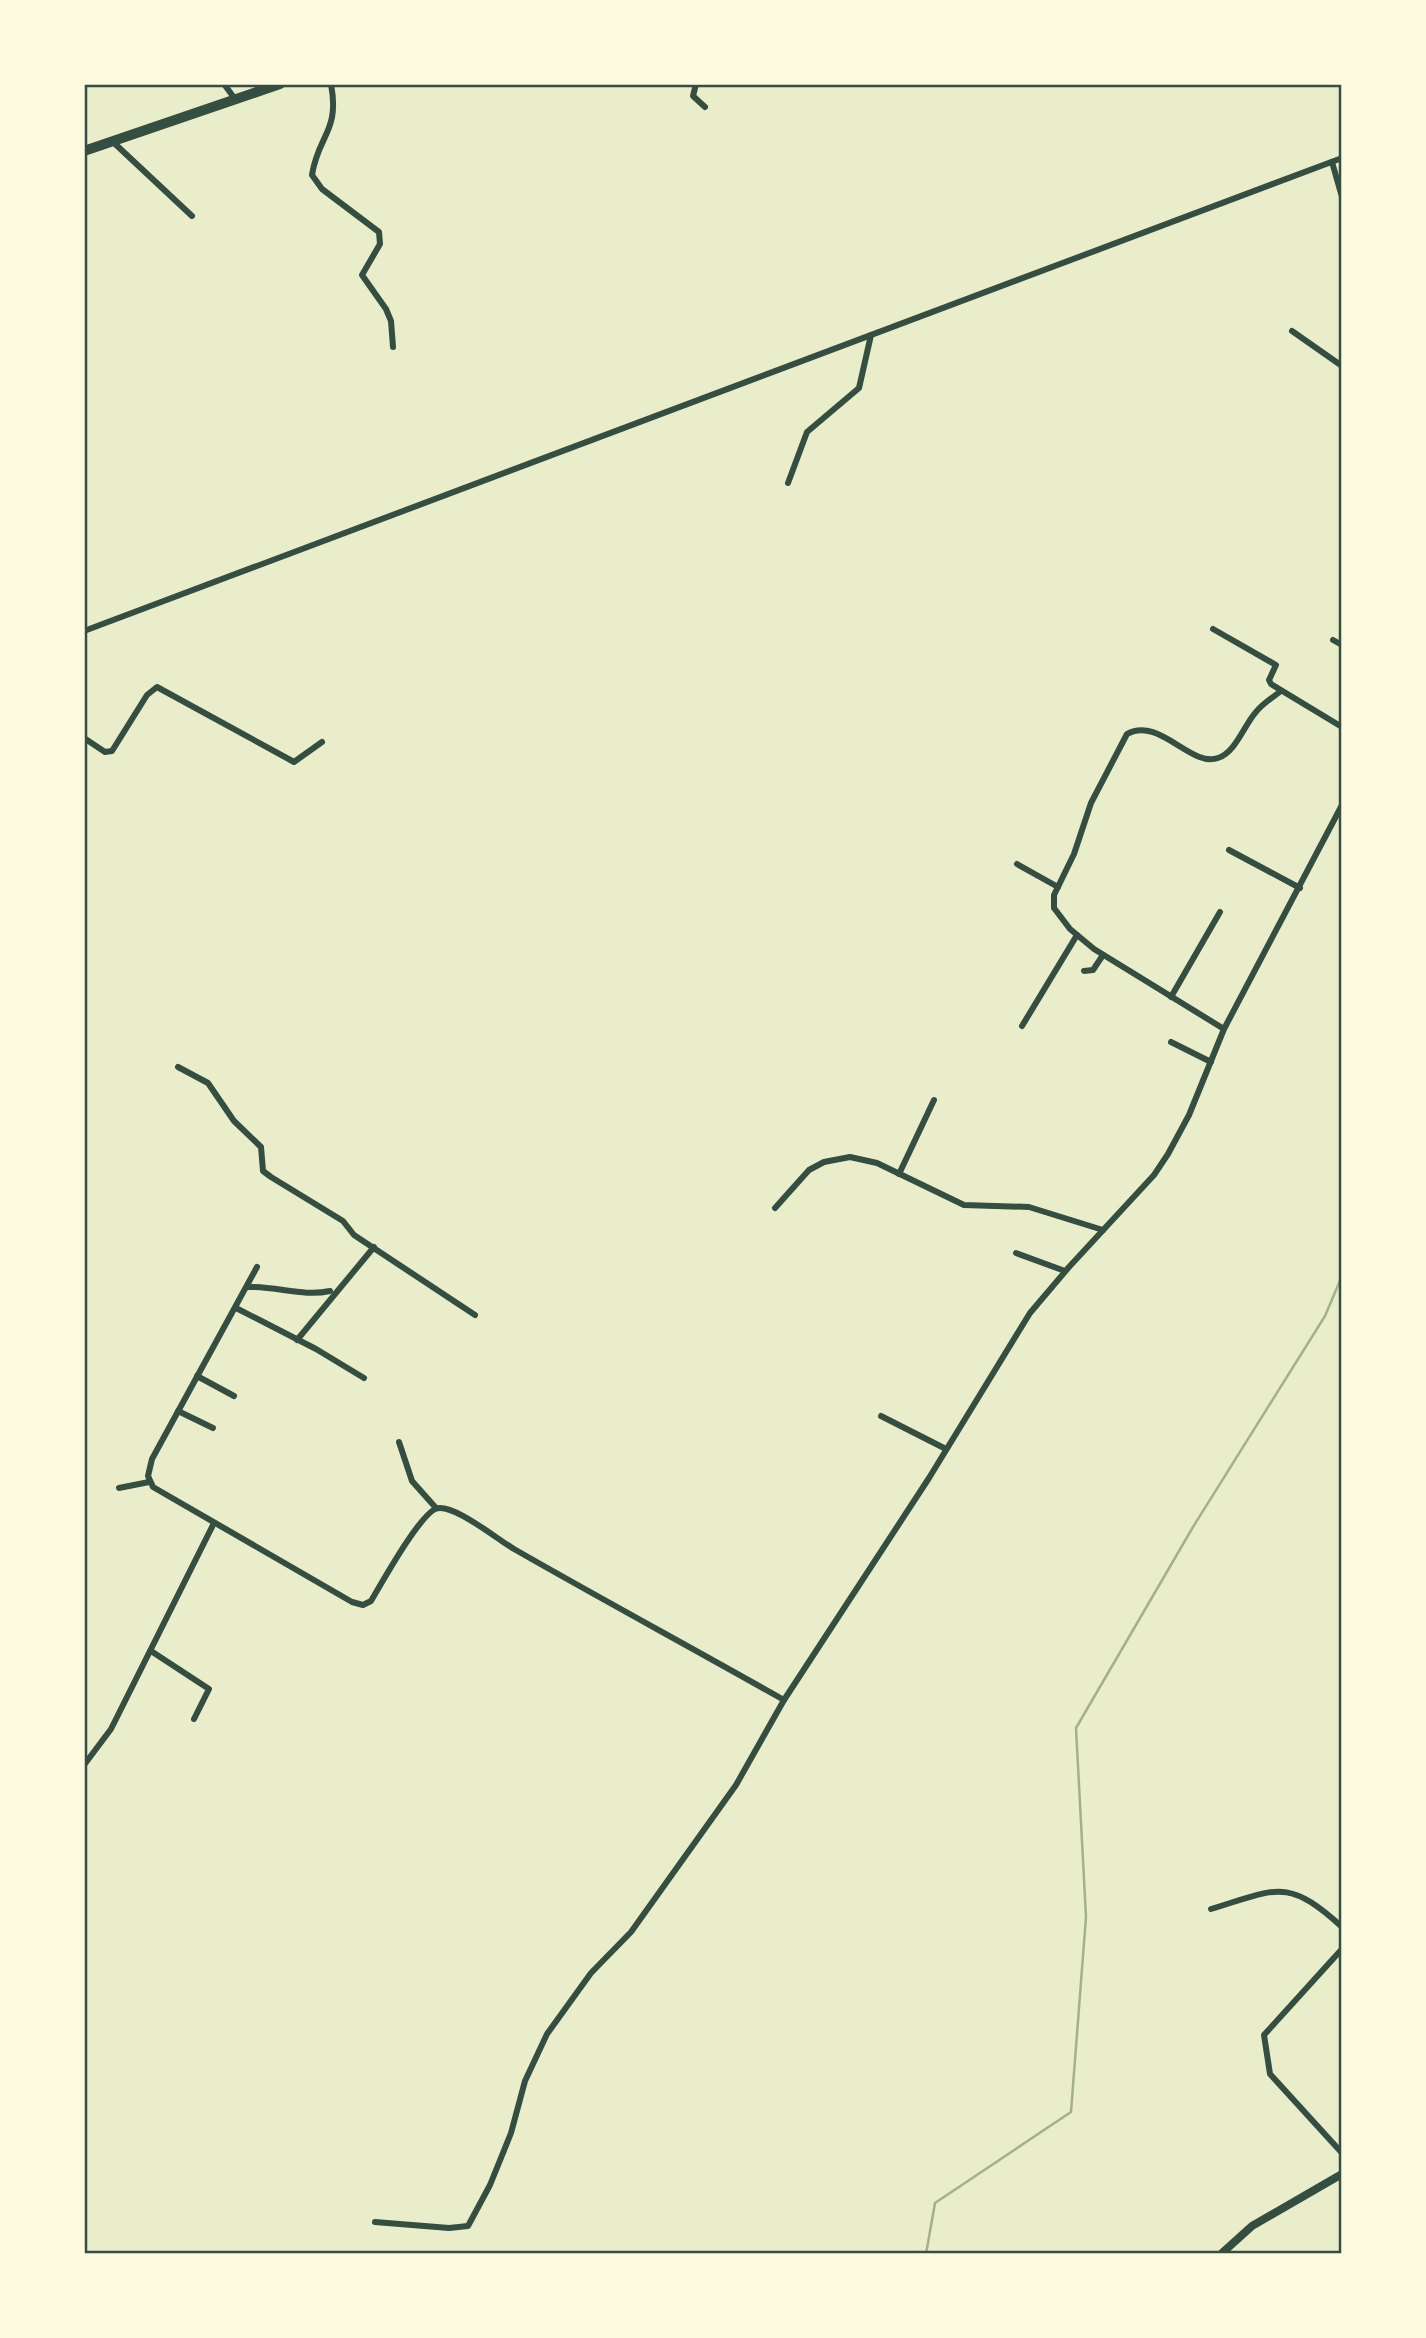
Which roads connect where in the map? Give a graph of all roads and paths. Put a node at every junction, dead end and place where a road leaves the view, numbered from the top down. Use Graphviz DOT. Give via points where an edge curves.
graph roads {
  1 [pos="224,84"];
  2 [pos="280,84"];
  3 [pos="331,84"];
  4 [pos="696,84"];
  5 [pos="235,99"];
  6 [pos="705,107"];
  7 [pos="113,142"];
  8 [pos="84,151"];
  9 [pos="1342,158"];
  10 [pos="1332,162"];
  11 [pos="1342,197"];
  12 [pos="192,216"];
  13 [pos="1292,331"];
  14 [pos="871,335"];
  15 [pos="393,347"];
  16 [pos="1342,366"];
  17 [pos="788,483"];
  18 [pos="1213,629"];
  19 [pos="84,631"];
  20 [pos="1333,640"];
  21 [pos="1342,645"];
  22 [pos="1281,691"];
  23 [pos="1342,727"];
  24 [pos="84,738"];
  25 [pos="322,743"];
  26 [pos="1342,805"];
  27 [pos="1229,850"];
  28 [pos="1017,864"];
  29 [pos="1058,887"];
  30 [pos="1300,888"];
  31 [pos="1220,912"];
  32 [pos="1077,935"];
  33 [pos="1103,955"];
  34 [pos="1084,971"];
  35 [pos="1171,996"];
  36 [pos="1022,1026"];
  37 [pos="1224,1029"];
  38 [pos="1171,1042"];
  39 [pos="1211,1062"];
  40 [pos="178,1067"];
  41 [pos="934,1100"];
  42 [pos="899,1174"];
  43 [pos="775,1208"];
  44 [pos="1103,1230"];
  45 [pos="374,1247"];
  46 [pos="1016,1253"];
  47 [pos="257,1267"];
  48 [pos="1065,1271"];
  49 [pos="247,1287"];
  50 [pos="330,1291"];
  51 [pos="236,1308"];
  52 [pos="475,1315"];
  53 [pos="297,1340"];
  54 [pos="197,1376"];
  55 [pos="364,1378"];
  56 [pos="234,1396"];
  57 [pos="178,1411"];
  58 [pos="881,1416"];
  59 [pos="213,1428"];
  60 [pos="399,1441"];
  61 [pos="946,1449"];
  62 [pos="149,1482"];
  63 [pos="118,1488"];
  64 [pos="436,1508"];
  65 [pos="213,1524"];
  66 [pos="151,1651"];
  67 [pos="784,1700"];
  68 [pos="194,1719"];
  69 [pos="84,1765"];
  70 [pos="1211,1909"];
  71 [pos="1342,1927"];
  72 [pos="1342,1948"];
  73 [pos="1342,2153"];
  74 [pos="1342,2174"];
  75 [pos="375,2222"];
  76 [pos="1221,2254"];
  1 -- 5 [label="street"];
  2 -- 5 [label="highway"];
  3 -- 15 [label="street" via="334,119 312,175 322,189 379,232 380,244 362,275 386,309"];
  4 -- 6 [label="street" via="693,96"];
  5 -- 7 [label="highway"];
  7 -- 8 [label="highway"];
  7 -- 12 [label="street"];
  9 -- 10 [label="street"];
  10 -- 11 [label="street"];
  10 -- 14 [label="street"];
  13 -- 16 [label="street"];
  14 -- 17 [label="street" via="859,388 807,432"];
  14 -- 19 [label="street"];
  18 -- 22 [label="street" via="1275,664 1269,681"];
  20 -- 21 [label="street"];
  22 -- 23 [label="street"];
  22 -- 29 [label="street" via="1256,711 1233,747 1218,758 1205,759 1147,731 1127,734 1091,803"];
  24 -- 25 [label="street" via="105,752 112,751 147,695 157,687 294,762"];
  26 -- 30 [label="street"];
  27 -- 30 [label="street"];
  28 -- 29 [label="street"];
  29 -- 32 [label="street" via="1057,913"];
  30 -- 37 [label="street"];
  31 -- 35 [label="street"];
  32 -- 33 [label="street"];
  32 -- 36 [label="street"];
  33 -- 34 [label="street" via="1093,970"];
  33 -- 35 [label="street"];
  35 -- 37 [label="street"];
  37 -- 39 [label="street"];
  38 -- 39 [label="street"];
  39 -- 44 [label="street" via="1168,1154"];
  40 -- 45 [label="street" via="208,1083 234,1121 261,1147 263,1171 343,1221 354,1235"];
  41 -- 42 [label="street"];
  42 -- 43 [label="street" via="861,1158 824,1162 809,1170"];
  42 -- 44 [label="street" via="964,1205 1029,1207"];
  44 -- 48 [label="street"];
  45 -- 52 [label="street"];
  45 -- 53 [label="street"];
  46 -- 48 [label="street"];
  47 -- 49 [label="street"];
  48 -- 61 [label="street" via="1030,1314"];
  49 -- 50 [label="street" via="281,1287 308,1295"];
  49 -- 51 [label="street"];
  51 -- 53 [label="street"];
  51 -- 54 [label="street"];
  53 -- 55 [label="street"];
  54 -- 56 [label="street"];
  54 -- 57 [label="street"];
  57 -- 59 [label="street"];
  57 -- 62 [label="street" via="152,1459"];
  58 -- 61 [label="street"];
  60 -- 64 [label="street" via="412,1481"];
  61 -- 67 [label="street"];
  62 -- 63 [label="street"];
  62 -- 65 [label="street"];
  64 -- 65 [label="street" via="412,1536 371,1601 363,1605"];
  64 -- 67 [label="street" via="457,1512 511,1548"];
  65 -- 66 [label="street"];
  66 -- 68 [label="street" via="209,1689"];
  66 -- 69 [label="street" via="111,1729"];
  67 -- 75 [label="street" via="737,1785 631,1932 591,1973 547,2034 525,2081 491,2185 468,2226"];
  70 -- 71 [label="street" via="1283,1889 1300,1894"];
  72 -- 73 [label="street" via="1264,2035 1270,2074"];
  74 -- 76 [label="main road" via="1252,2226"];
}
